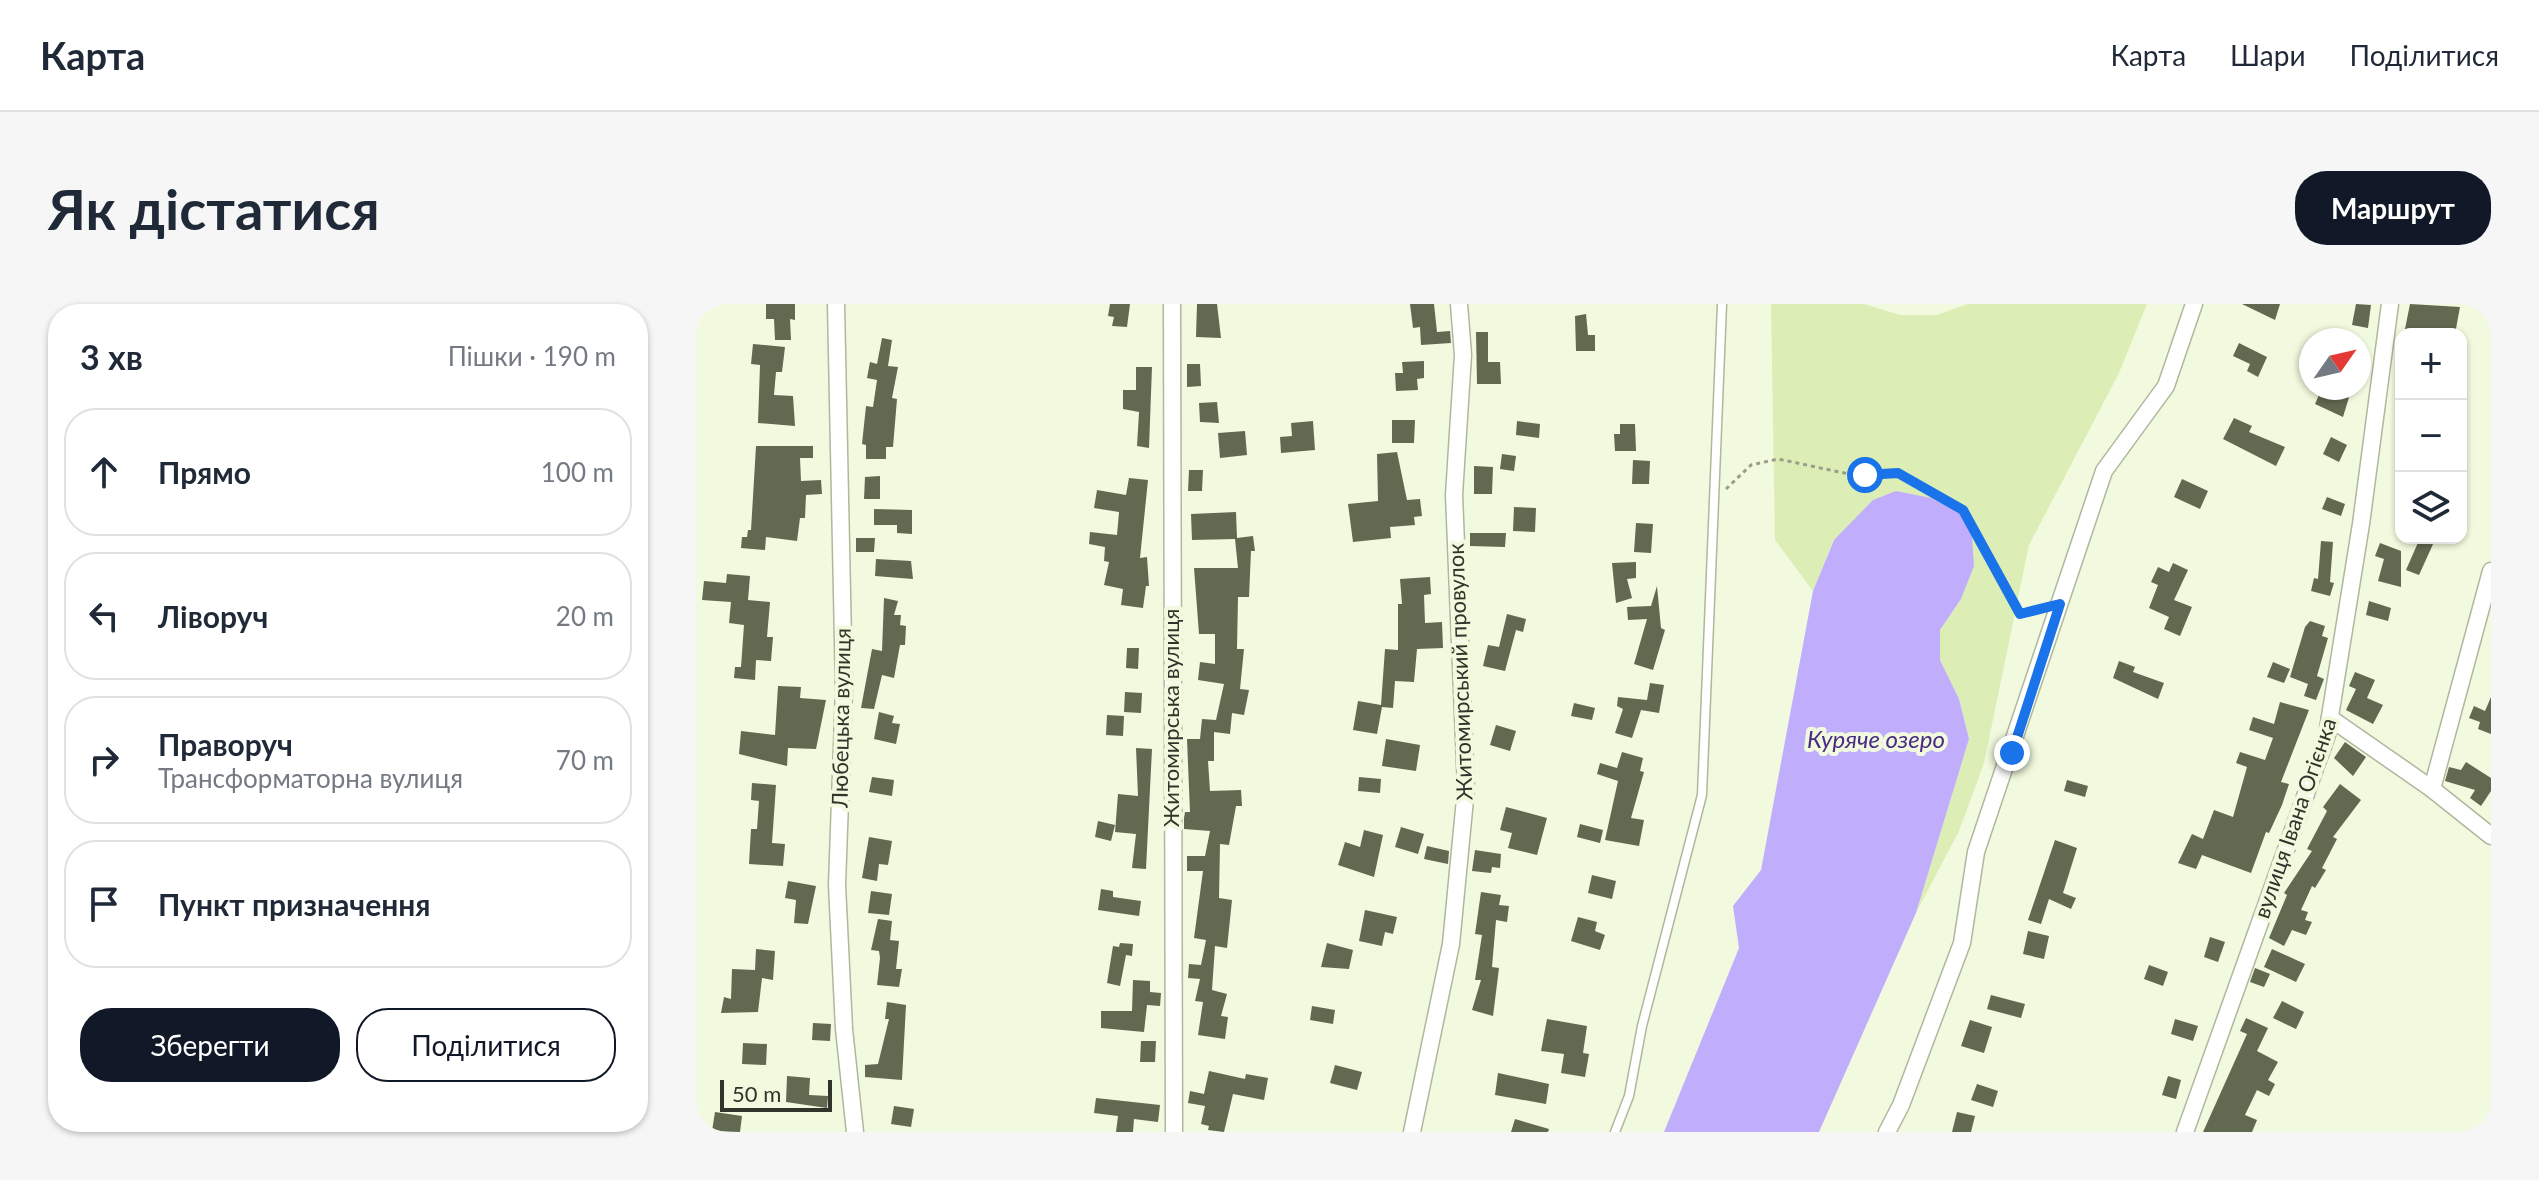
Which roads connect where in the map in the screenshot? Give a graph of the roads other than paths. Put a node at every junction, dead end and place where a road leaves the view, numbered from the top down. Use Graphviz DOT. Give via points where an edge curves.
graph roads {
  1 [pos="836,304"];
  2 [pos="1172,304"];
  3 [pos="1459,304"];
  4 [pos="1722,304"];
  5 [pos="2194,304"];
  6 [pos="2390,304"];
  7 [pos="2491,571"];
  8 [pos="2330,718"];
  9 [pos="2432,789"];
  10 [pos="2491,836"];
  11 [pos="855,1132"];
  12 [pos="1174,1132"];
  13 [pos="1412,1132"];
  14 [pos="1615,1132"];
  15 [pos="1887,1132"];
  16 [pos="2185,1132"];
  1 -- 11 [label="street, Любецька вулиця" via="844,690 837,885"];
  2 -- 12 [label="street, Житомирська вулиця"];
  3 -- 13 [label="street, Житомирський провулок" via="1463,355 1454,495 1466,789 1451,944"];
  4 -- 14 [label="lane" via="1702,795 1629,1096"];
  5 -- 15 [label="street" via="2166,386 2104,471 1976,852 1962,943"];
  6 -- 8 [label="street, вулиця Івана Огієнка"];
  7 -- 9 [label="street"];
  8 -- 9 [label="street"];
  8 -- 16 [label="street, вулиця Івана Огієнка"];
  9 -- 10 [label="street"];
}
